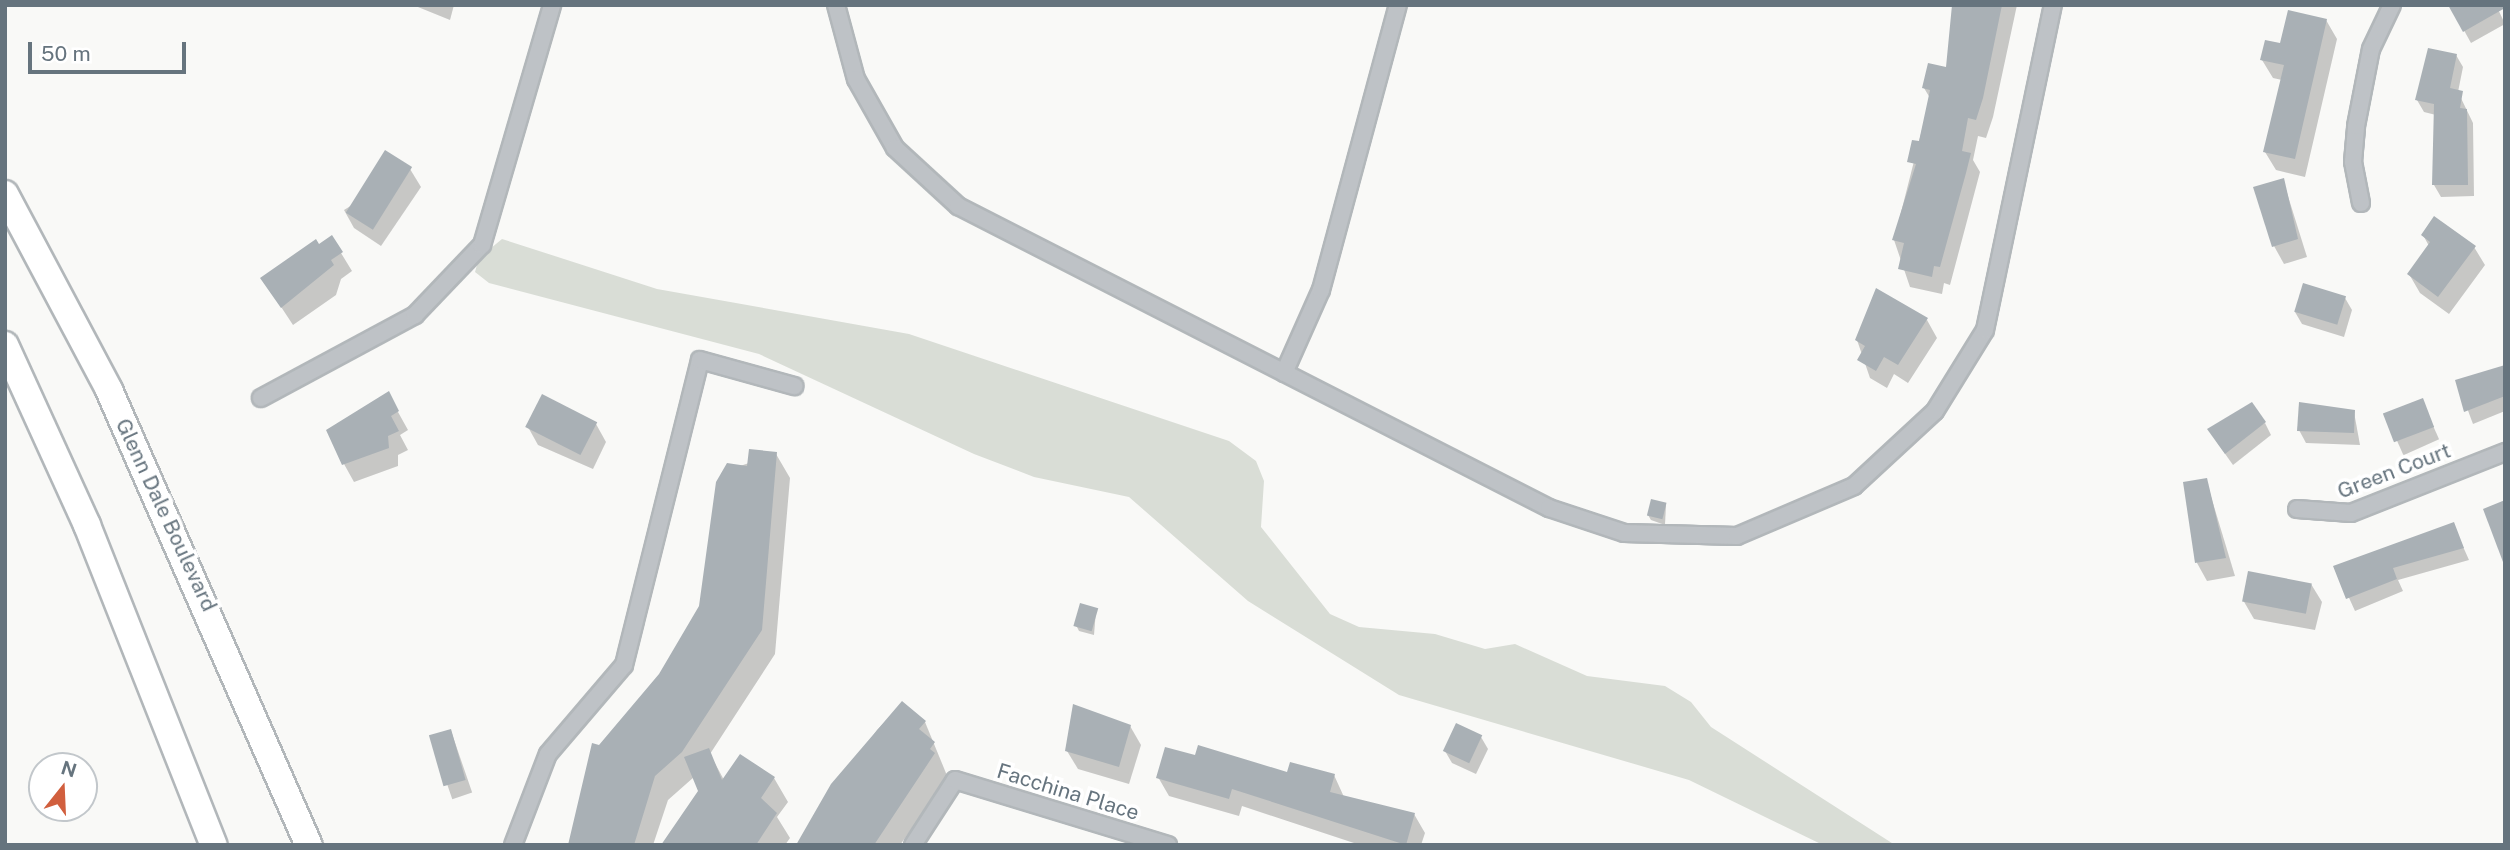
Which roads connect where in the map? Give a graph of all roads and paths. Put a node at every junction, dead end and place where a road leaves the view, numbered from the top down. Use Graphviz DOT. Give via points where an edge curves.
graph roads {
  1 [pos="552,5"];
  2 [pos="836,5"];
  3 [pos="1398,5"];
  4 [pos="2053,5"];
  5 [pos="2392,5"];
  6 [pos="5,194"];
  7 [pos="2361,203"];
  8 [pos="5,345"];
  9 [pos="1284,373"];
  10 [pos="794,386"];
  11 [pos="261,398"];
  12 [pos="2505,452"];
  13 [pos="2297,509"];
  14 [pos="214,845"];
  15 [pos="309,845"];
  16 [pos="513,845"];
  17 [pos="913,845"];
  18 [pos="1168,845"];
  1 -- 11 [label="street" via="482,245 415,315"];
  2 -- 9 [label="street" via="856,79 895,148 958,206"];
  3 -- 9 [label="street" via="1321,290"];
  4 -- 9 [label="street" via="1985,330 1935,411 1854,486 1737,536 1624,533 1549,508"];
  5 -- 7 [label="street" via="2371,49 2356,126 2353,162"];
  6 -- 15 [label="main road, Glenn Dale Boulevard" via="108,390"];
  8 -- 14 [label="main road" via="87,525"];
  10 -- 16 [label="street" via="700,360 624,665 548,754"];
  12 -- 13 [label="street, Green Court" via="2351,513"];
  17 -- 18 [label="street, Facchina Place" via="955,780"];
}
